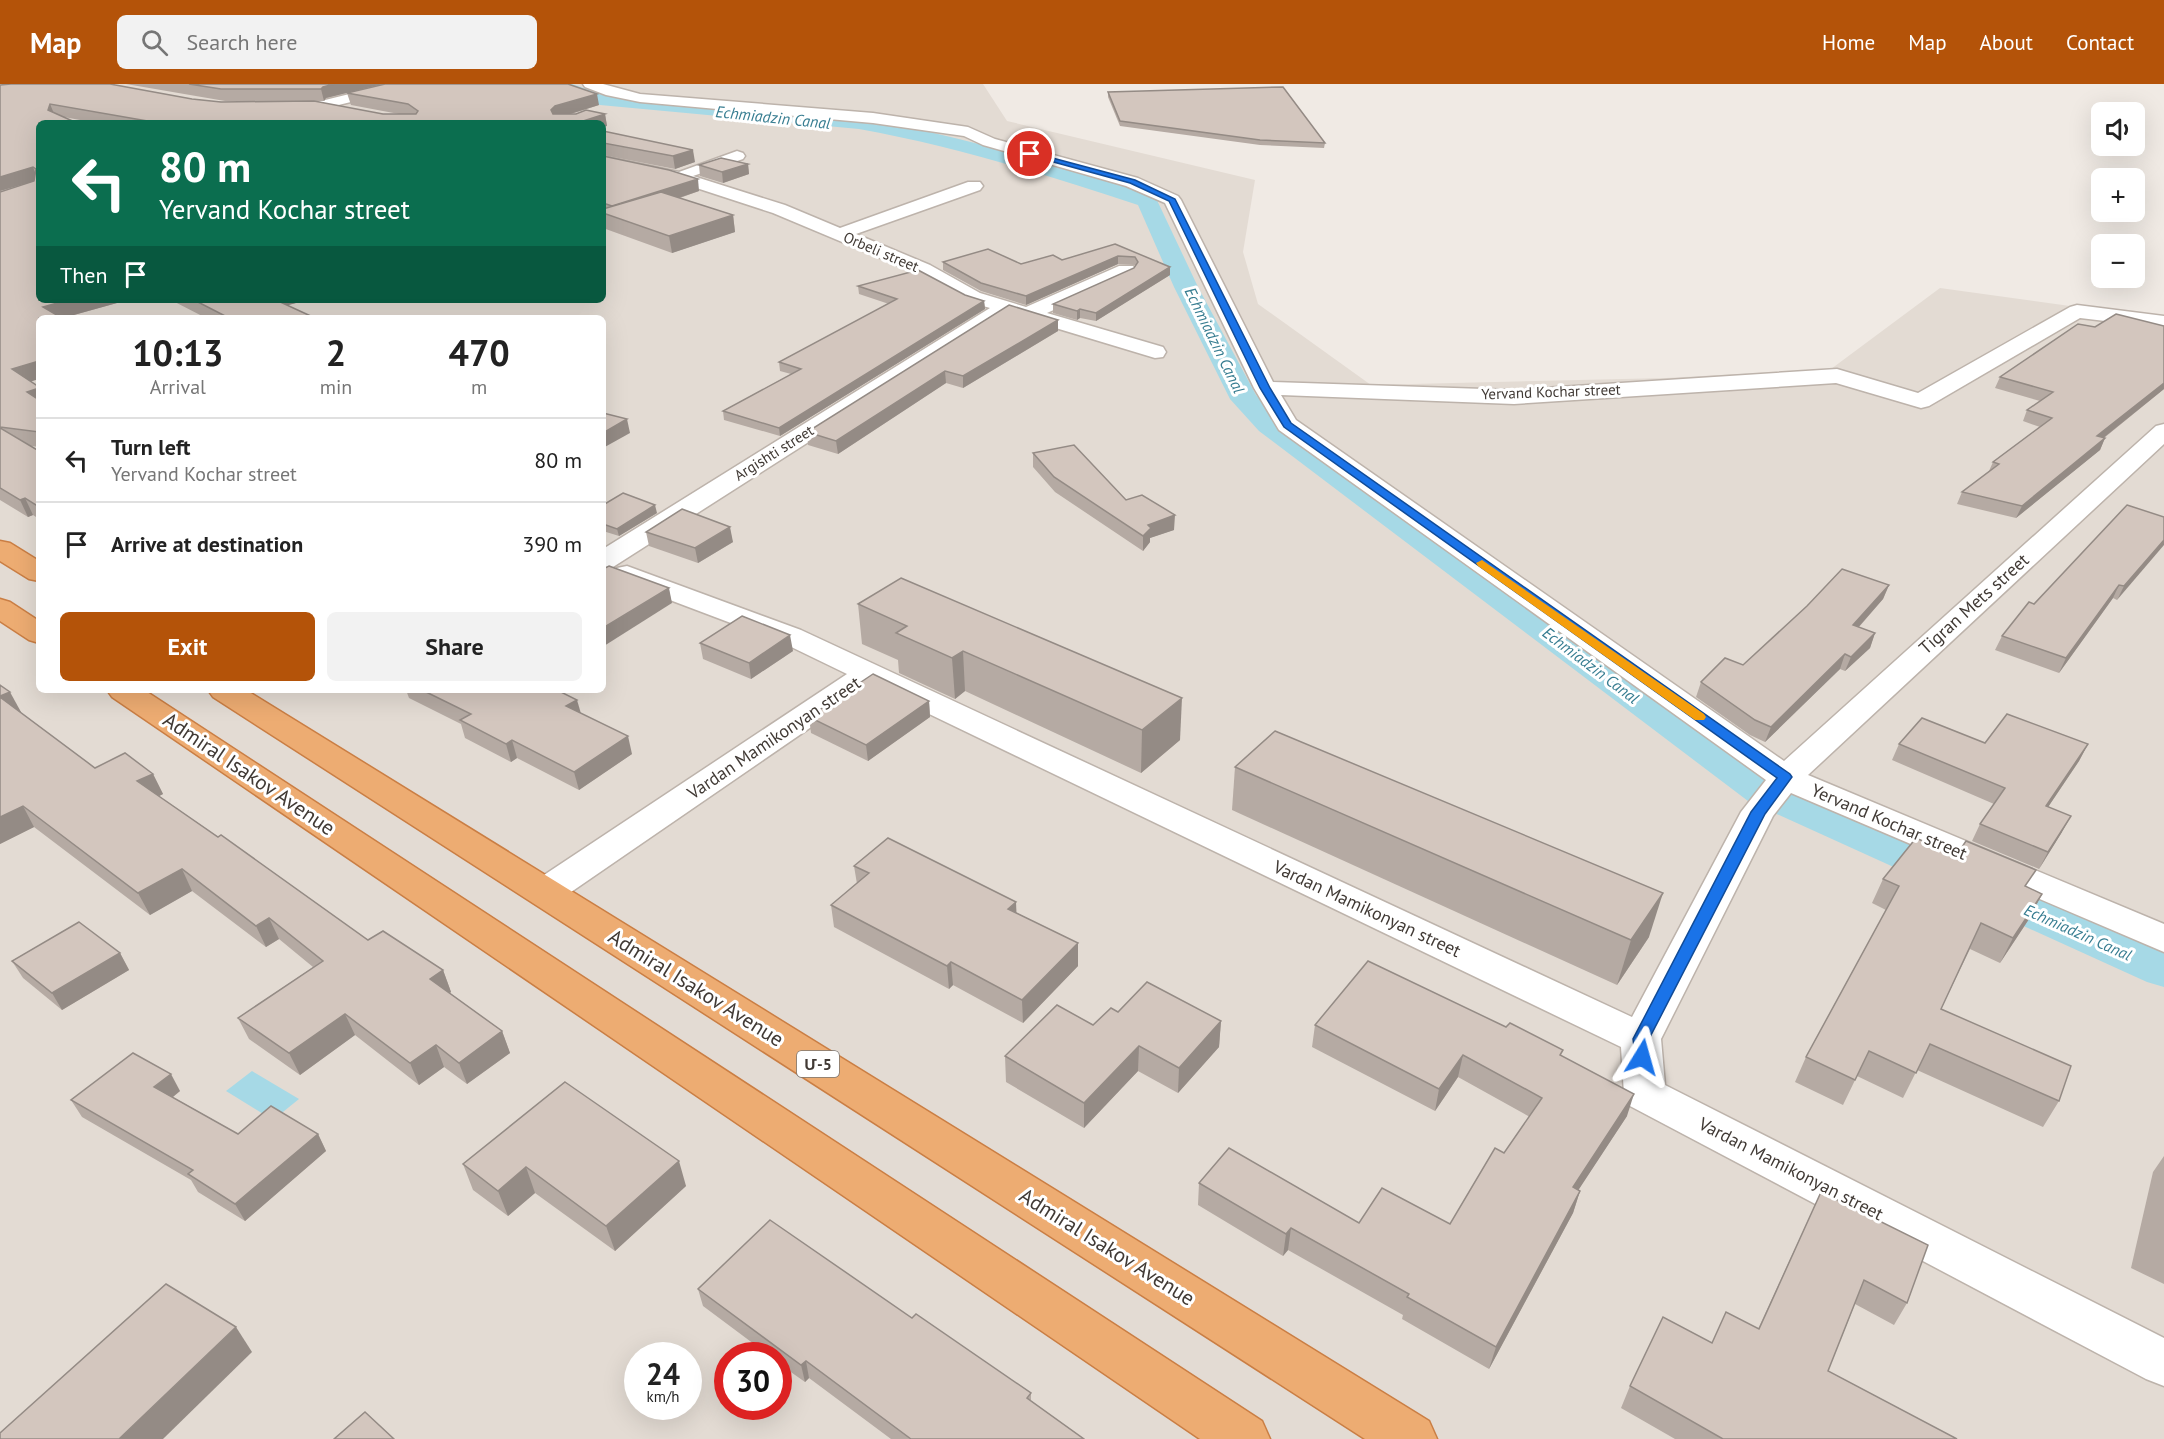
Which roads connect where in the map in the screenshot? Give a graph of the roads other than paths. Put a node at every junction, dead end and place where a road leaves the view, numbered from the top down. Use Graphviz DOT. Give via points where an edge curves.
graph roads {
  1 [pos="590,84"];
  2 [pos="392,88"];
  3 [pos="351,112"];
  4 [pos="736,156"];
  5 [pos="606,162"];
  6 [pos="676,176"];
  7 [pos="974,186"];
  8 [pos="839,234"];
  9 [pos="1126,270"];
  10 [pos="1006,307"];
  11 [pos="1029,313"];
  12 [pos="2164,322"];
  13 [pos="1155,352"];
  14 [pos="1265,388"];
  15 [pos="2164,431"];
  16 [pos="0,549"];
  17 [pos="606,561"];
  18 [pos="606,564"];
  19 [pos="36,571"];
  20 [pos="0,608"];
  21 [pos="36,632"];
  22 [pos="869,673"];
  23 [pos="127,693"];
  24 [pos="229,693"];
  25 [pos="1785,777"];
  26 [pos="545,892"];
  27 [pos="2164,939"];
  28 [pos="1641,1039"];
  29 [pos="2164,1363"];
  30 [pos="1244,1439"];
  31 [pos="1411,1439"];
  1 -- 14 [label="street, Yervand Kochar street" via="611,93 640,98 873,117 968,132 989,142 1132,182 1172,200"];
  2 -- 3 [label="street" via="315,111"];
  4 -- 6 [label="street"];
  5 -- 6 [label="street, Orbeli street"];
  6 -- 8 [label="street, Orbeli street"];
  7 -- 8 [label="street"];
  8 -- 10 [label="street, Orbeli street" via="923,269 973,297"];
  9 -- 11 [label="street"];
  10 -- 11 [label="street, Orbeli street"];
  10 -- 17 [label="street, Argishti street"];
  11 -- 13 [label="street, Orbeli street"];
  12 -- 14 [label="street, Yervand Kochar street" via="2077,311 1921,400 1837,376 1514,396"];
  14 -- 25 [label="street, Yervand Kochar street" via="1287,425"];
  15 -- 25 [label="street, Tigran Mets street"];
  16 -- 19 [label="highway"];
  18 -- 22 [label="street, Argishti street" via="791,636"];
  20 -- 21 [label="highway"];
  22 -- 26 [label="street, Vardan Mamikonyan street"];
  22 -- 28 [label="street, Vardan Mamikonyan street"];
  23 -- 30 [label="highway, Admiral Isakov Avenue"];
  24 -- 26 [label="highway, Admiral Isakov Avenue / Մ-5"];
  25 -- 27 [label="street, Yervand Kochar street"];
  25 -- 28 [label="street, Tigran Mets street" via="1758,812"];
  26 -- 31 [label="highway, Admiral Isakov Avenue / Մ-5"];
  28 -- 29 [label="street, Vardan Mamikonyan street" via="1645,1094"];
}
